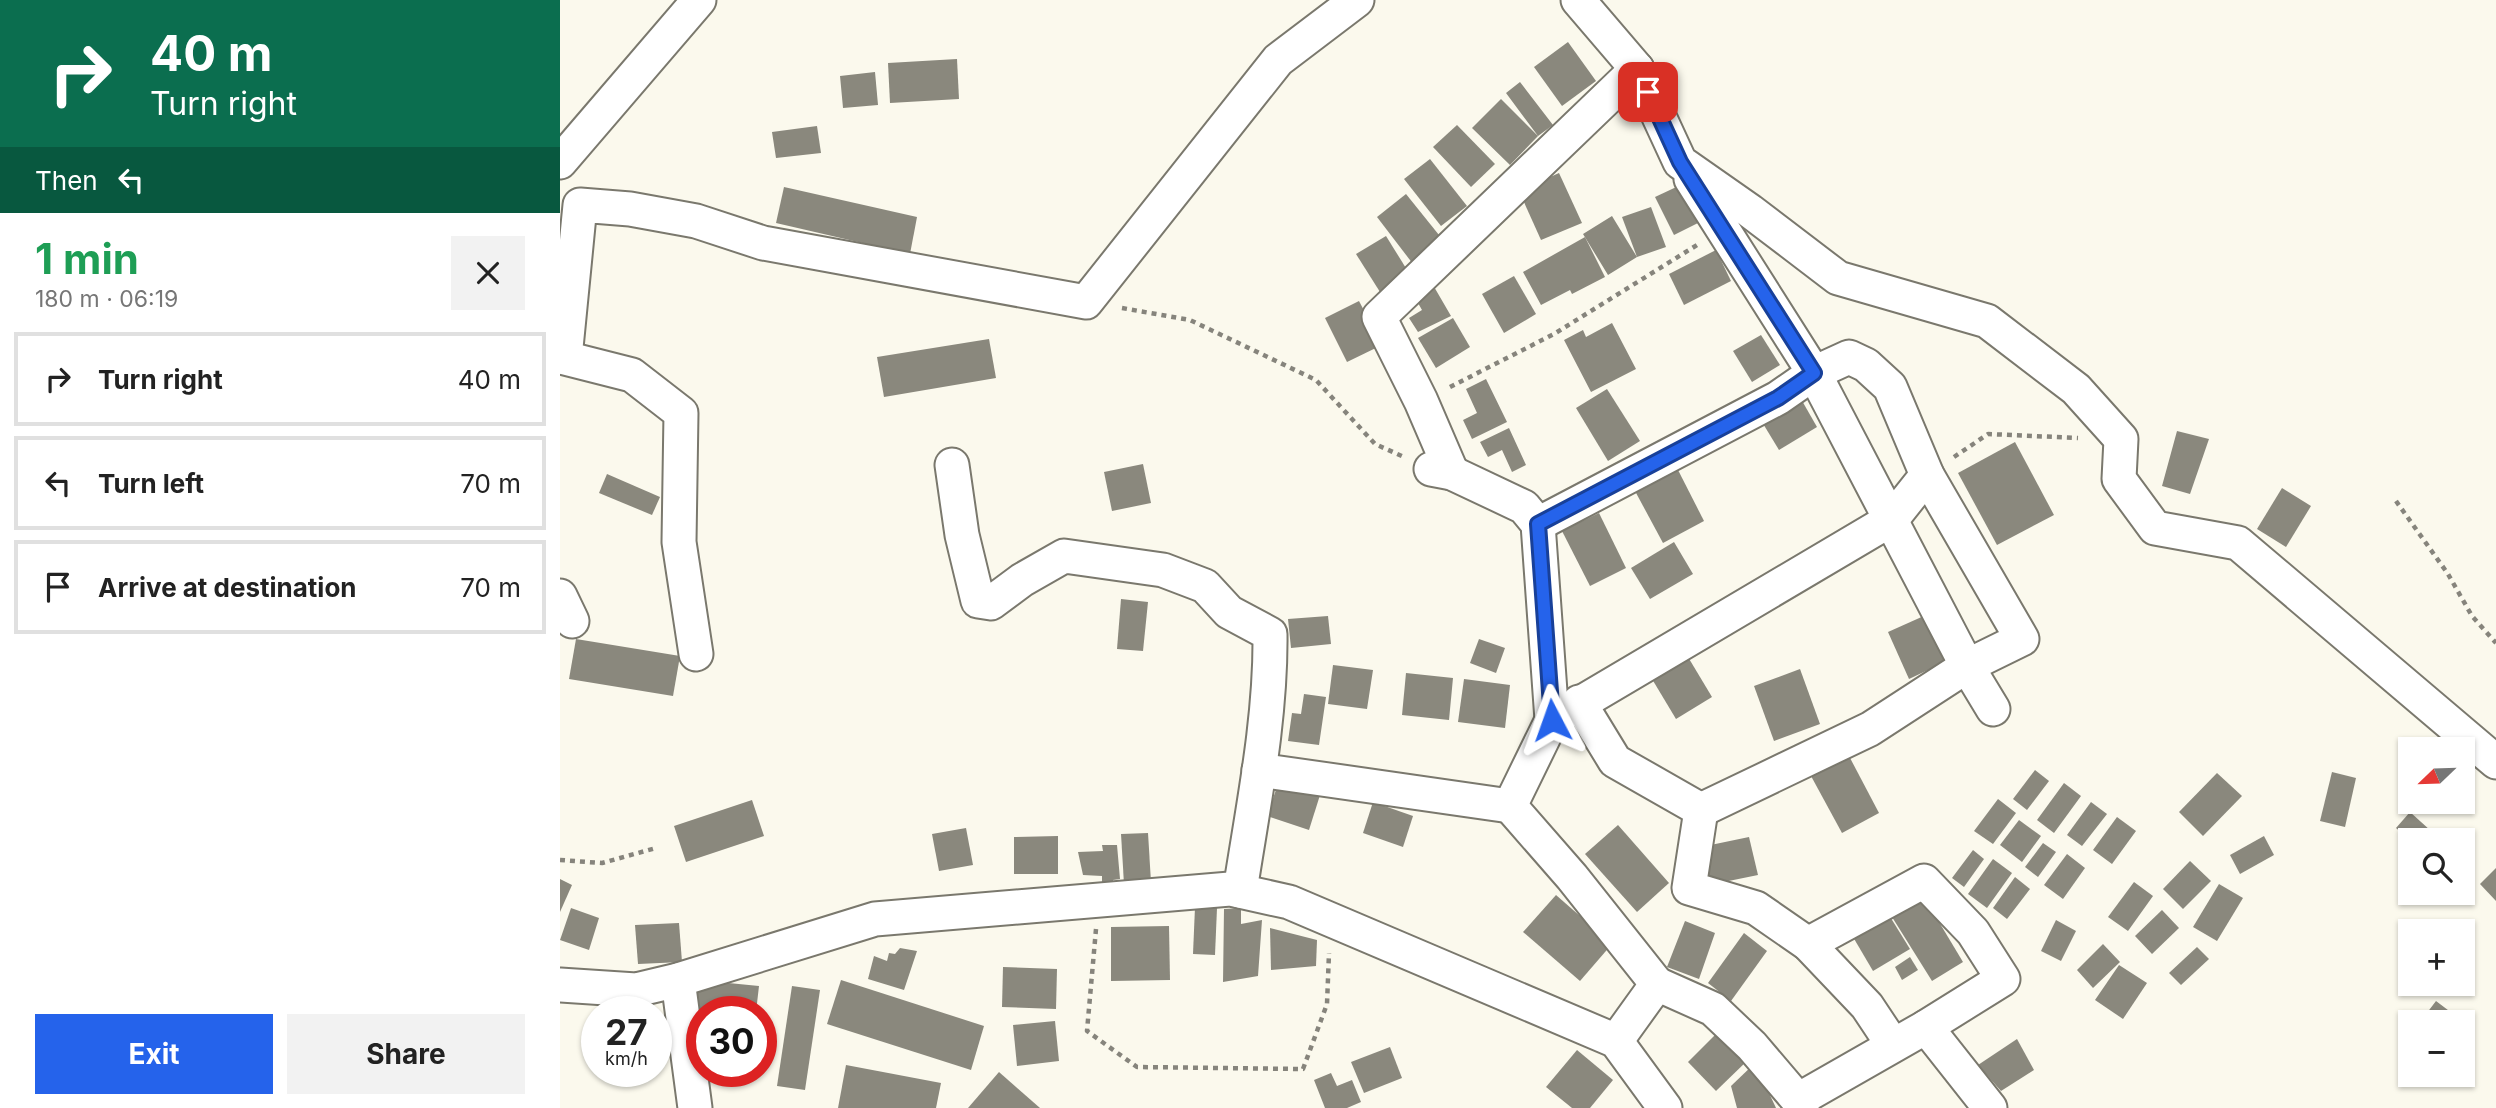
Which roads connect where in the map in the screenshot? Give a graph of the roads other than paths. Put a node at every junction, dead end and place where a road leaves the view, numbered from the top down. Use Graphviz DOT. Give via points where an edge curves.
graph roads {
  1 [pos="699,0"];
  2 [pos="1357,0"];
  3 [pos="1578,0"];
  4 [pos="1637,69"];
  5 [pos="560,162"];
  6 [pos="1680,162"];
  7 [pos="570,203"];
  8 [pos="562,368"];
  9 [pos="1814,373"];
  10 [pos="952,465"];
  11 [pos="1927,475"];
  12 [pos="1892,519"];
  13 [pos="1538,524"];
  14 [pos="696,654"];
  15 [pos="1967,666"];
  16 [pos="1993,709"];
  17 [pos="1565,711"];
  18 [pos="2496,762"];
  19 [pos="1259,771"];
  20 [pos="1510,806"];
  21 [pos="1701,810"];
  22 [pos="1240,891"];
  23 [pos="1808,944"];
  24 [pos="678,980"];
  25 [pos="1657,984"];
  26 [pos="560,985"];
  27 [pos="1926,1027"];
  28 [pos="1616,1041"];
  29 [pos="1893,1045"];
  30 [pos="1800,1104"];
  31 [pos="695,1108"];
  32 [pos="1665,1108"];
  33 [pos="1990,1108"];
  1 -- 5 [label="street"];
  2 -- 7 [label="street" via="1278,60 1086,302 763,243 696,221"];
  3 -- 4 [label="street"];
  4 -- 6 [label="street"];
  4 -- 13 [label="street" via="1379,317 1421,401 1440,471 1524,507"];
  6 -- 9 [label="street"];
  6 -- 18 [label="street" via="1838,278 1987,321 2076,389 2121,439 2119,479 2155,528 2238,543"];
  7 -- 8 [label="street"];
  8 -- 14 [label="street" via="632,375 681,413 679,542"];
  9 -- 11 [label="street" via="1849,357 1866,365 1890,387"];
  9 -- 12 [label="street"];
  9 -- 13 [label="street" via="1778,398"];
  10 -- 19 [label="street" via="962,536 978,601 991,603 1064,555 1163,570 1205,586 1229,612 1270,634"];
  11 -- 12 [label="street"];
  11 -- 15 [label="street" via="2022,639"];
  12 -- 15 [label="street"];
  12 -- 17 [label="street"];
  13 -- 17 [label="street"];
  15 -- 16 [label="street"];
  15 -- 21 [label="street" via="1870,729"];
  17 -- 20 [label="street"];
  17 -- 21 [label="street" via="1615,761"];
  19 -- 20 [label="street"];
  19 -- 22 [label="street"];
  20 -- 25 [label="street"];
  21 -- 23 [label="street" via="1689,888 1756,908"];
  22 -- 24 [label="street" via="875,919"];
  22 -- 28 [label="street" via="1289,902"];
  23 -- 27 [label="street" via="1924,881 1973,932 2003,979"];
  23 -- 29 [label="street" via="1867,1006"];
  24 -- 26 [label="street" via="636,990"];
  24 -- 31 [label="street"];
  25 -- 28 [label="street"];
  25 -- 30 [label="street" via="1713,1009 1752,1046"];
  27 -- 29 [label="street"];
  27 -- 33 [label="street"];
  28 -- 32 [label="street"];
  29 -- 30 [label="street"];
}
